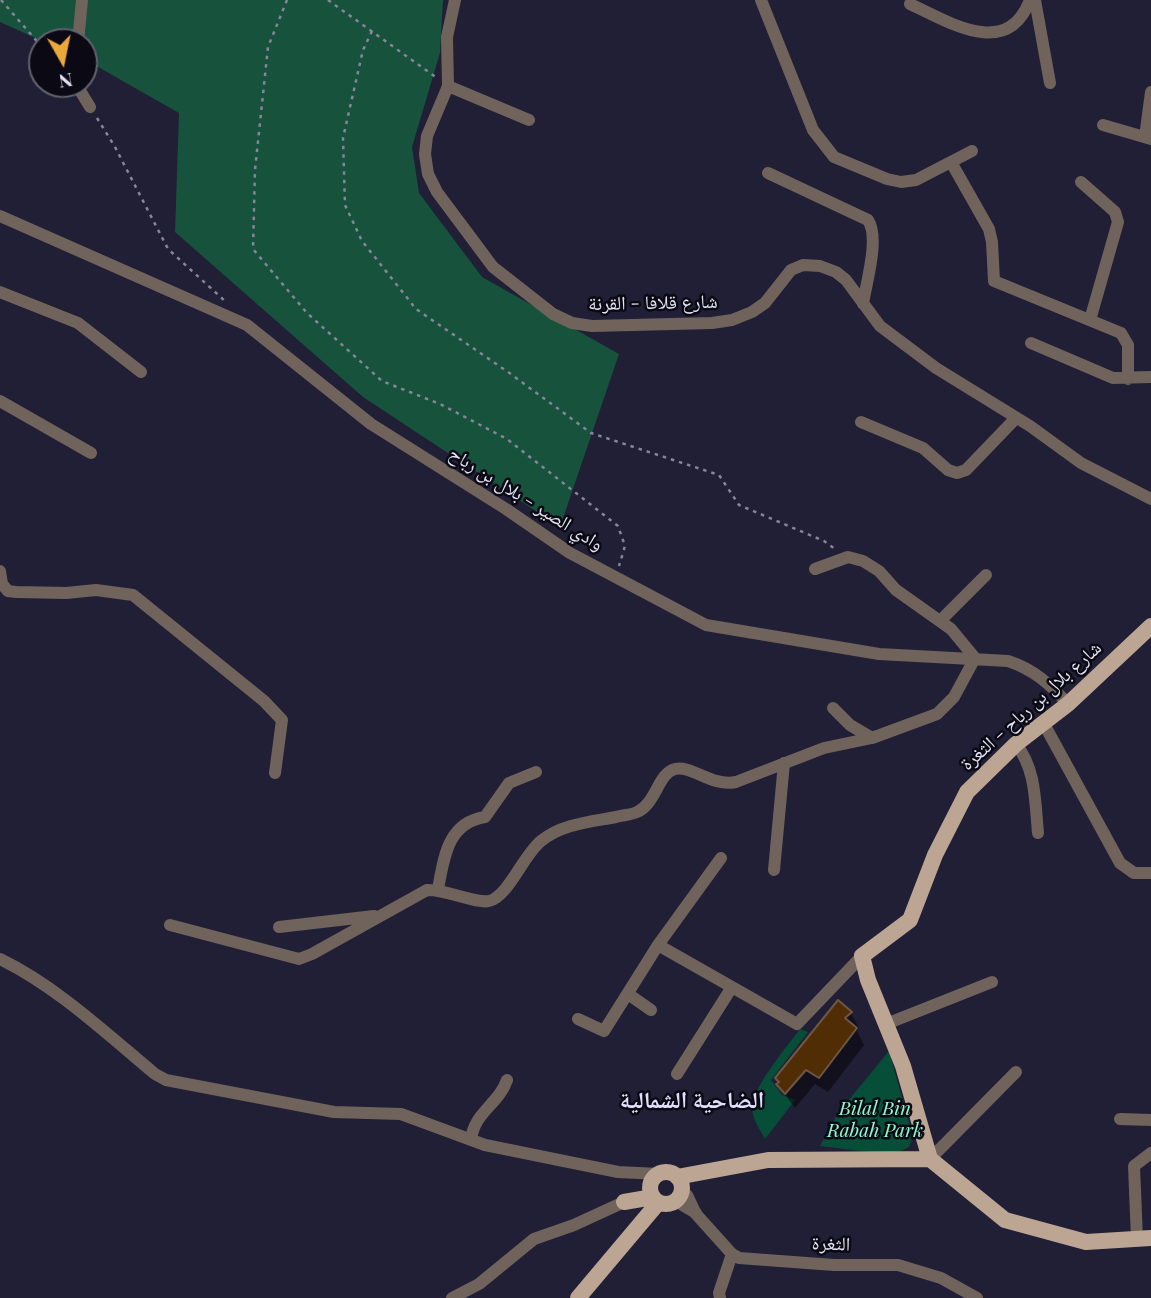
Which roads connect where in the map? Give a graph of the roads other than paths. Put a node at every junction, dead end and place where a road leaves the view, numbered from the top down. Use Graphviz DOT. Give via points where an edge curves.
graph roads {
  1 [pos="82,0"];
  2 [pos="455,0"];
  3 [pos="761,0"];
  4 [pos="1032,0"];
  5 [pos="910,4"];
  6 [pos="79,28"];
  7 [pos="1050,83"];
  8 [pos="448,86"];
  9 [pos="1151,92"];
  10 [pos="85,98"];
  11 [pos="90,107"];
  12 [pos="529,120"];
  13 [pos="1103,125"];
  14 [pos="1148,138"];
  15 [pos="972,151"];
  16 [pos="951,162"];
  17 [pos="768,173"];
  18 [pos="1081,182"];
  19 [pos="0,215"];
  20 [pos="0,292"];
  21 [pos="863,304"];
  22 [pos="1090,320"];
  23 [pos="1031,343"];
  24 [pos="141,372"];
  25 [pos="1151,377"];
  26 [pos="1128,379"];
  27 [pos="0,401"];
  28 [pos="1016,418"];
  29 [pos="861,422"];
  30 [pos="91,453"];
  31 [pos="1151,499"];
  32 [pos="815,569"];
  33 [pos="0,571"];
  34 [pos="986,575"];
  35 [pos="940,621"];
  36 [pos="1151,626"];
  37 [pos="975,658"];
  38 [pos="1068,704"];
  39 [pos="833,708"];
  40 [pos="1044,724"];
  41 [pos="872,738"];
  42 [pos="1016,744"];
  43 [pos="784,763"];
  44 [pos="536,772"];
  45 [pos="275,773"];
  46 [pos="1038,833"];
  47 [pos="722,858"];
  48 [pos="774,870"];
  49 [pos="1151,873"];
  50 [pos="438,890"];
  51 [pos="381,915"];
  52 [pos="170,925"];
  53 [pos="279,927"];
  54 [pos="658,945"];
  55 [pos="862,956"];
  56 [pos="0,959"];
  57 [pos="992,982"];
  58 [pos="732,987"];
  59 [pos="628,994"];
  60 [pos="651,1010"];
  61 [pos="578,1019"];
  62 [pos="886,1024"];
  63 [pos="1016,1072"];
  64 [pos="677,1074"];
  65 [pos="507,1080"];
  66 [pos="1120,1119"];
  67 [pos="1151,1120"];
  68 [pos="471,1140"];
  69 [pos="1151,1153"];
  70 [pos="930,1159"];
  71 [pos="679,1189"];
  72 [pos="654,1191"];
  73 [pos="624,1202"];
  74 [pos="1144,1238"];
  75 [pos="732,1254"];
  76 [pos="452,1298"];
  77 [pos="578,1298"];
  78 [pos="720,1298"];
  79 [pos="977,1298"];
  1 -- 6 [label="street"];
  2 -- 8 [label="street, شارع قلافا - القرنة" via="447,37"];
  3 -- 16 [label="street" via="813,130 834,157 901,182 916,180"];
  4 -- 5 [label="street" via="1011,26 984,33"];
  4 -- 7 [label="street"];
  8 -- 12 [label="street"];
  8 -- 21 [label="street, شارع قلافا - القرنة" via="427,136 426,164 432,183 494,267 562,319 592,326 732,320 765,303 791,270 812,265 839,274"];
  9 -- 14 [label="street"];
  10 -- 11 [label="street"];
  13 -- 14 [label="street"];
  15 -- 16 [label="street"];
  16 -- 22 [label="street" via="991,235 994,281"];
  17 -- 21 [label="street" via="872,225 874,239"];
  18 -- 22 [label="street" via="1113,210 1118,222"];
  19 -- 37 [label="street, وادي الصير - بلال بن رباح" via="247,326 371,424 570,553 706,625 879,654"];
  20 -- 24 [label="street" via="78,323"];
  21 -- 28 [label="street, شارع قلافا - القرنة" via="898,340"];
  22 -- 26 [label="street" via="1125,337"];
  23 -- 26 [label="street" via="1113,378"];
  25 -- 26 [label="street"];
  27 -- 30 [label="street"];
  28 -- 29 [label="street" via="967,470 957,473 923,447"];
  28 -- 31 [label="street, شارع قلافا - القرنة" via="1081,463"];
  32 -- 35 [label="street" via="846,558 871,565"];
  33 -- 45 [label="street" via="8,591 134,594 282,720"];
  34 -- 35 [label="street"];
  35 -- 37 [label="street"];
  36 -- 38 [label="main road, شارع بلال بن رباح - الثغرة"];
  37 -- 38 [label="street, وادي الصير - بلال بن رباح" via="1025,666"];
  37 -- 41 [label="street" via="943,709"];
  38 -- 40 [label="main road, شارع بلال بن رباح - الثغرة"];
  39 -- 41 [label="street"];
  40 -- 42 [label="main road, شارع بلال بن رباح - الثغرة"];
  40 -- 49 [label="street" via="1121,864 1134,873"];
  41 -- 43 [label="street"];
  42 -- 46 [label="street" via="1033,780"];
  42 -- 55 [label="main road, شارع بلال بن رباح - الثغرة" via="967,792 935,855 911,920"];
  43 -- 48 [label="street"];
  43 -- 50 [label="street" via="729,783 673,770 653,799 636,813 573,825 545,838 495,899 481,901"];
  44 -- 50 [label="street" via="509,783 485,817 460,827 448,843"];
  47 -- 54 [label="street"];
  50 -- 51 [label="street" via="427,890"];
  51 -- 52 [label="street" via="299,958"];
  51 -- 53 [label="street"];
  54 -- 58 [label="street"];
  54 -- 59 [label="street"];
  55 -- 58 [label="street" via="797,1024"];
  55 -- 62 [label="main road"];
  56 -- 68 [label="street" via="84,1014 166,1080 334,1112 401,1114"];
  57 -- 62 [label="street"];
  58 -- 64 [label="street"];
  59 -- 60 [label="street"];
  59 -- 61 [label="street" via="604,1031"];
  62 -- 70 [label="main road"];
  63 -- 70 [label="street"];
  65 -- 68 [label="street" via="473,1126"];
  66 -- 67 [label="street"];
  68 -- 72 [label="street" via="618,1172"];
  69 -- 74 [label="street" via="1134,1166"];
  70 -- 71 [label="main road" via="768,1160 711,1172"];
  70 -- 74 [label="main road" via="1005,1220 1086,1242"];
  71 -- 72 [label="main road" via="667,1204"];
  71 -- 72 [label="main road" via="668,1173"];
  71 -- 75 [label="street"];
  72 -- 73 [label="main road"];
  72 -- 77 [label="main road" via="640,1223"];
  73 -- 76 [label="street" via="534,1239 479,1284"];
  75 -- 78 [label="street"];
  75 -- 79 [label="street, الثغرة" via="834,1265 898,1265 941,1278"];
}
